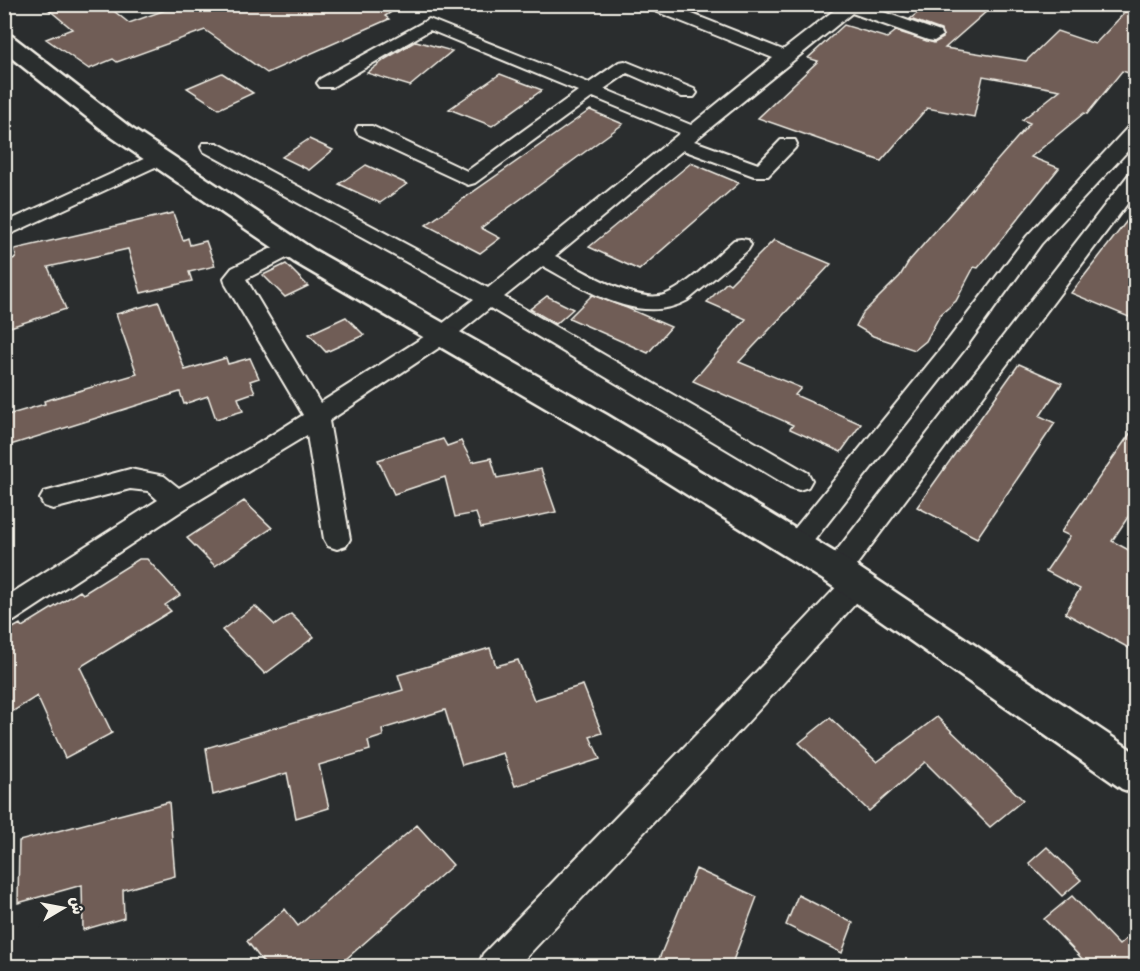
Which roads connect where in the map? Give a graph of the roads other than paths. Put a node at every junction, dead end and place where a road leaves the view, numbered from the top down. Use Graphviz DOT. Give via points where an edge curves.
graph roads {
  1 [pos="651,4"];
  2 [pos="700,4"];
  3 [pos="852,6"];
  4 [pos="681,16"];
  5 [pos="934,36"];
  6 [pos="4,41"];
  7 [pos="785,57"];
  8 [pos="326,83"];
  9 [pos="591,90"];
  10 [pos="688,93"];
  11 [pos="365,130"];
  12 [pos="1136,130"];
  13 [pos="687,137"];
  14 [pos="788,144"];
  15 [pos="210,147"];
  16 [pos="159,158"];
  17 [pos="1096,170"];
  18 [pos="1134,181"];
  19 [pos="4,231"];
  20 [pos="741,245"];
  21 [pos="291,247"];
  22 [pos="541,258"];
  23 [pos="489,298"];
  24 [pos="441,336"];
  25 [pos="316,417"];
  26 [pos="799,480"];
  27 [pos="53,499"];
  28 [pos="177,501"];
  29 [pos="337,539"];
  30 [pos="796,545"];
  31 [pos="847,577"];
  32 [pos="4,613"];
  33 [pos="1136,776"];
  34 [pos="495,966"];
  1 -- 4 [label="street"];
  2 -- 4 [label="street"];
  3 -- 5 [label="street"];
  3 -- 7 [label="street"];
  4 -- 7 [label="street"];
  6 -- 16 [label="street"];
  7 -- 13 [label="street"];
  8 -- 9 [label="street" via="429,24"];
  9 -- 10 [label="street" via="625,66"];
  9 -- 11 [label="street" via="468,179"];
  9 -- 13 [label="street"];
  12 -- 17 [label="street"];
  13 -- 14 [label="street" via="761,172"];
  13 -- 22 [label="street"];
  15 -- 23 [label="street"];
  16 -- 19 [label="street"];
  16 -- 21 [label="street"];
  17 -- 18 [label="street"];
  17 -- 30 [label="street" via="1034,240 956,345"];
  18 -- 31 [label="street"];
  20 -- 22 [label="street" via="688,289 658,303 637,302"];
  21 -- 24 [label="street"];
  21 -- 25 [label="street" via="240,273 237,285"];
  22 -- 23 [label="street"];
  23 -- 24 [label="street"];
  23 -- 26 [label="street"];
  24 -- 25 [label="street"];
  24 -- 30 [label="street" via="596,423"];
  25 -- 28 [label="street"];
  25 -- 29 [label="street"];
  27 -- 28 [label="street" via="130,479 155,483"];
  28 -- 32 [label="street"];
  30 -- 31 [label="street"];
  31 -- 33 [label="street"];
  31 -- 34 [label="street" via="734,716"];
}
